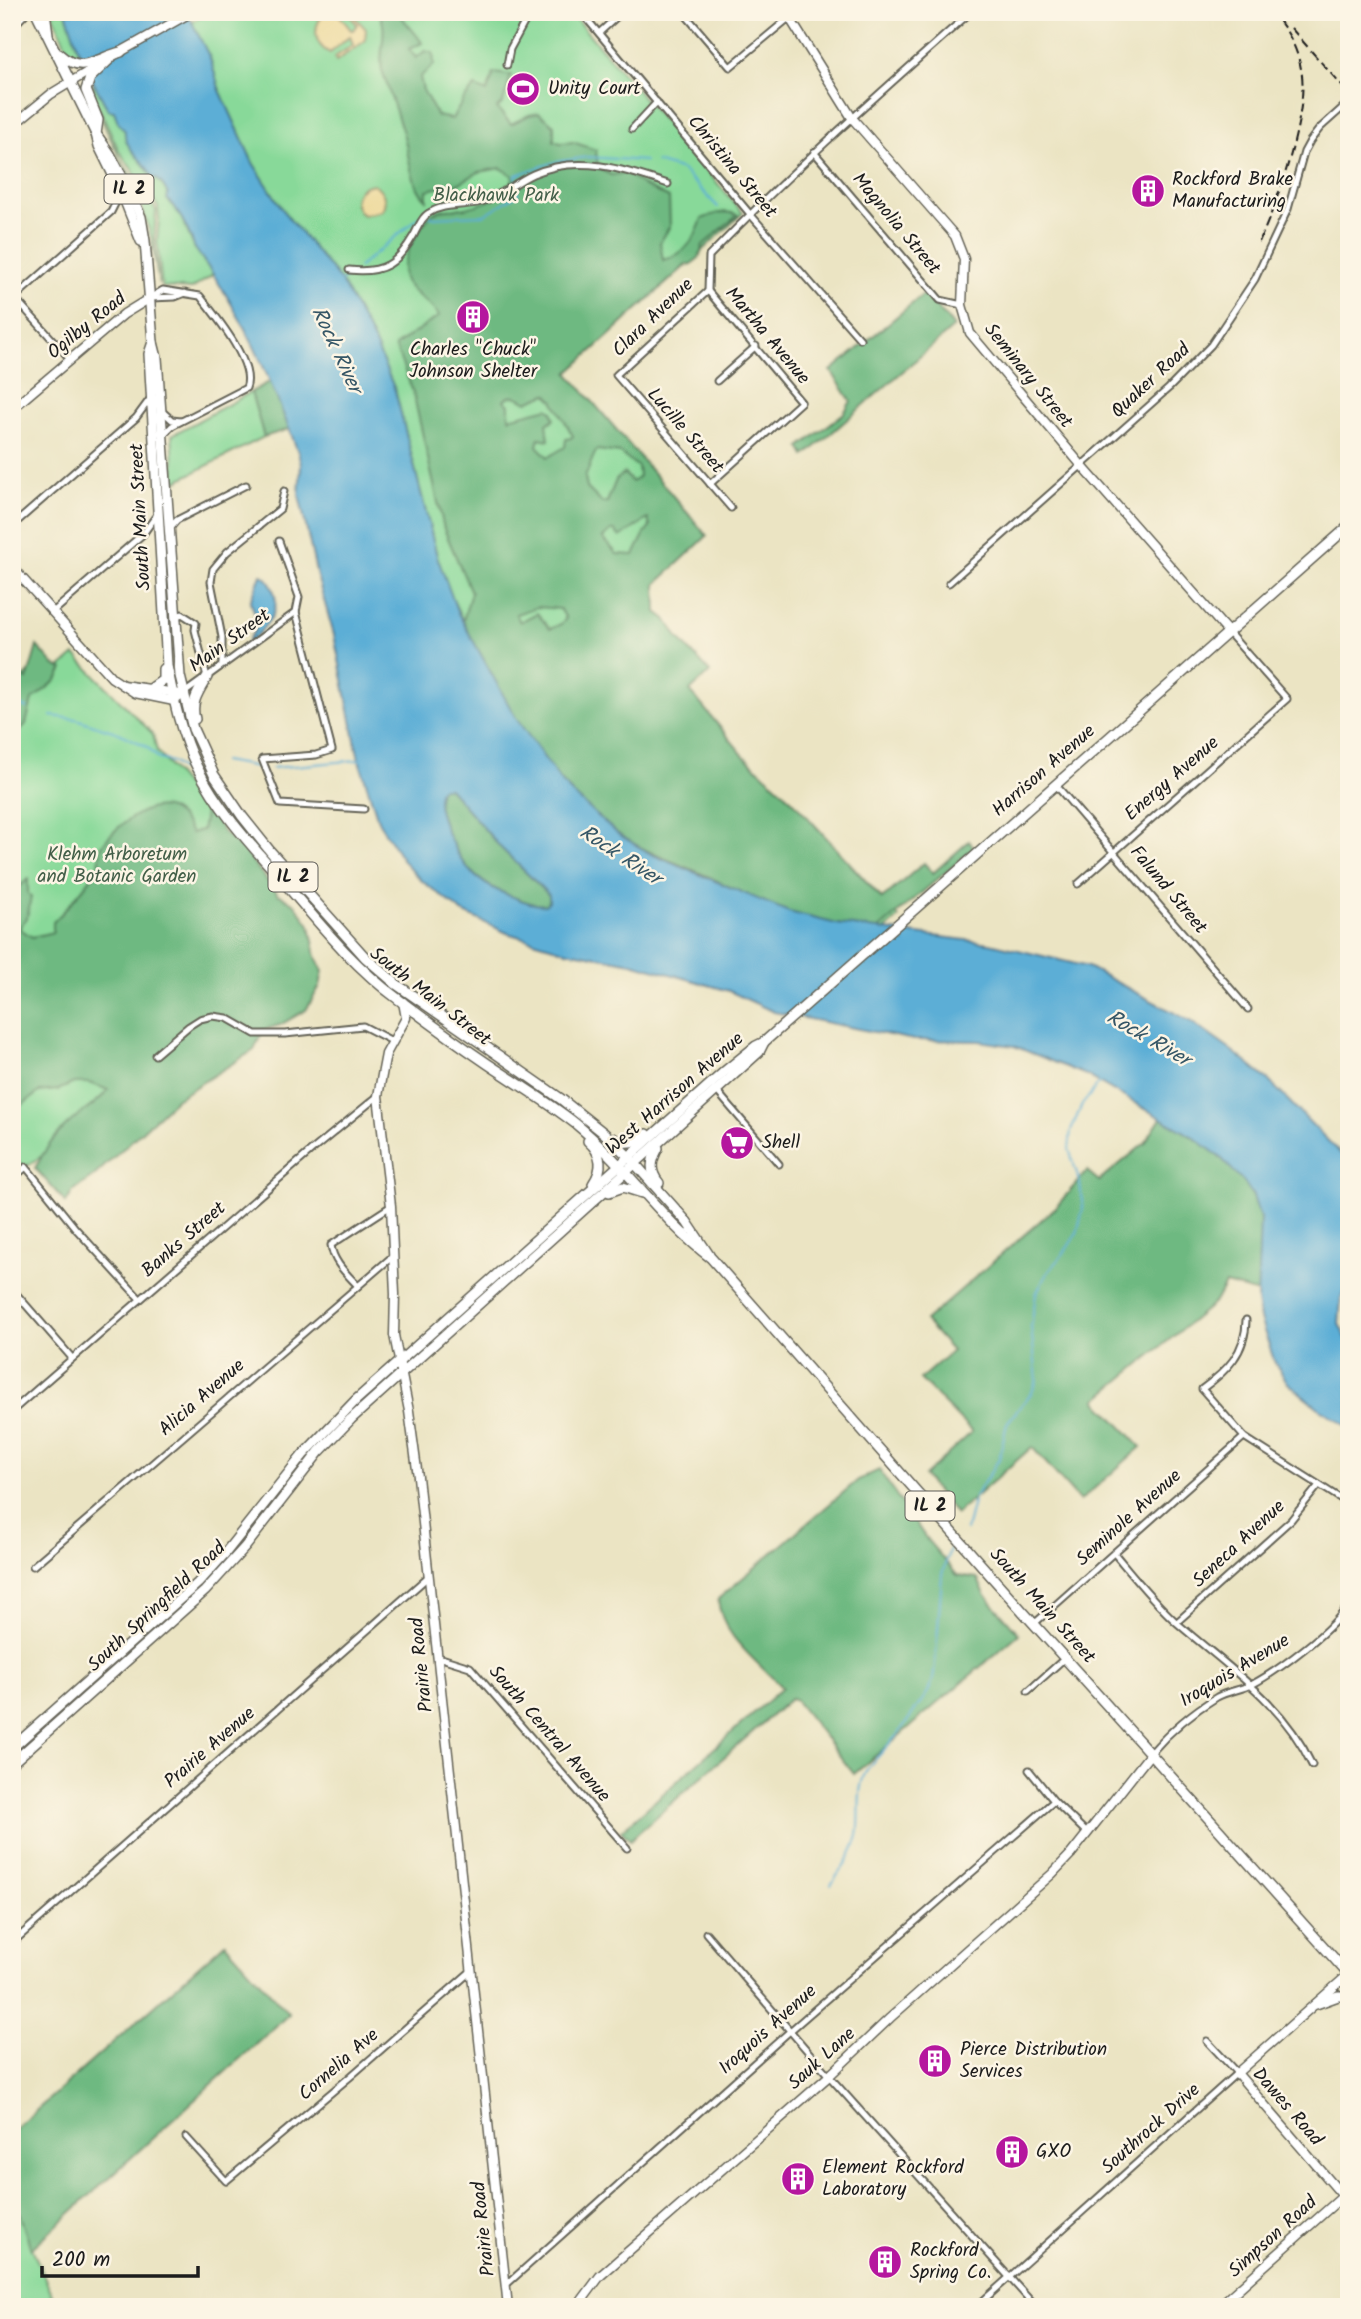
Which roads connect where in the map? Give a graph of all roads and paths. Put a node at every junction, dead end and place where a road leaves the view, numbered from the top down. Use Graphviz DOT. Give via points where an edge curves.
graph roads {
  1 [pos="530,12"];
  2 [pos="581,12"];
  3 [pos="622,12"];
  4 [pos="683,12"];
  5 [pos="971,12"];
  6 [pos="190,14"];
  7 [pos="788,14"];
  8 [pos="25,15"];
  9 [pos="40,15"];
  10 [pos="12,27"];
  11 [pos="599,33"];
  12 [pos="53,48"];
  13 [pos="121,52"];
  14 [pos="111,58"];
  15 [pos="507,65"];
  16 [pos="83,74"];
  17 [pos="70,81"];
  18 [pos="657,102"];
  19 [pos="1349,102"];
  20 [pos="852,118"];
  21 [pos="12,126"];
  22 [pos="632,129"];
  23 [pos="96,134"];
  24 [pos="814,152"];
  25 [pos="668,184"];
  26 [pos="121,191"];
  27 [pos="111,212"];
  28 [pos="130,212"];
  29 [pos="750,214"];
  30 [pos="145,251"];
  31 [pos="349,270"];
  32 [pos="708,291"];
  33 [pos="150,298"];
  34 [pos="14,299"];
  35 [pos="962,305"];
  36 [pos="860,339"];
  37 [pos="153,342"];
  38 [pos="756,346"];
  39 [pos="69,359"];
  40 [pos="616,375"];
  41 [pos="717,381"];
  42 [pos="151,397"];
  43 [pos="12,409"];
  44 [pos="161,410"];
  45 [pos="136,418"];
  46 [pos="181,421"];
  47 [pos="153,423"];
  48 [pos="163,437"];
  49 [pos="1082,466"];
  50 [pos="710,484"];
  51 [pos="246,485"];
  52 [pos="284,491"];
  53 [pos="167,508"];
  54 [pos="731,508"];
  55 [pos="158,513"];
  56 [pos="184,517"];
  57 [pos="12,526"];
  58 [pos="1349,526"];
  59 [pos="169,531"];
  60 [pos="143,534"];
  61 [pos="159,539"];
  62 [pos="279,541"];
  63 [pos="12,567"];
  64 [pos="949,583"];
  65 [pos="53,612"];
  66 [pos="296,612"];
  67 [pos="174,617"];
  68 [pos="1228,632"];
  69 [pos="165,633"];
  70 [pos="222,666"];
  71 [pos="207,677"];
  72 [pos="122,685"];
  73 [pos="149,690"];
  74 [pos="176,696"];
  75 [pos="1055,784"];
  76 [pos="233,803"];
  77 [pos="364,809"];
  78 [pos="1115,850"];
  79 [pos="1078,884"];
  80 [pos="402,1003"];
  81 [pos="1248,1009"];
  82 [pos="427,1020"];
  83 [pos="403,1026"];
  84 [pos="392,1041"];
  85 [pos="764,1042"];
  86 [pos="155,1055"];
  87 [pos="711,1088"];
  88 [pos="378,1096"];
  89 [pos="537,1096"];
  90 [pos="670,1133"];
  91 [pos="605,1134"];
  92 [pos="632,1160"];
  93 [pos="779,1164"];
  94 [pos="624,1168"];
  95 [pos="12,1180"];
  96 [pos="578,1202"];
  97 [pos="653,1202"];
  98 [pos="391,1206"];
  99 [pos="701,1240"];
  100 [pos="535,1254"];
  101 [pos="393,1256"];
  102 [pos="711,1258"];
  103 [pos="358,1286"];
  104 [pos="12,1289"];
  105 [pos="140,1299"];
  106 [pos="1246,1320"];
  107 [pos="72,1358"];
  108 [pos="399,1362"];
  109 [pos="401,1374"];
  110 [pos="12,1411"];
  111 [pos="1244,1437"];
  112 [pos="1319,1485"];
  113 [pos="1349,1504"];
  114 [pos="1114,1553"];
  115 [pos="33,1566"];
  116 [pos="429,1576"];
  117 [pos="1348,1609"];
  118 [pos="1177,1622"];
  119 [pos="1035,1623"];
  120 [pos="438,1657"];
  121 [pos="1065,1658"];
  122 [pos="1252,1684"];
  123 [pos="1028,1691"];
  124 [pos="12,1748"];
  125 [pos="1151,1753"];
  126 [pos="12,1763"];
  127 [pos="1312,1765"];
  128 [pos="1029,1770"];
  129 [pos="1054,1801"];
  130 [pos="1087,1833"];
  131 [pos="627,1848"];
  132 [pos="706,1934"];
  133 [pos="12,1943"];
  134 [pos="470,1972"];
  135 [pos="1349,1975"];
  136 [pos="1349,1996"];
  137 [pos="1316,2004"];
  138 [pos="790,2031"];
  139 [pos="1207,2040"];
  140 [pos="1237,2073"];
  141 [pos="828,2076"];
  142 [pos="186,2137"];
  143 [pos="1346,2193"];
  144 [pos="1009,2277"];
  145 [pos="506,2285"];
  146 [pos="508,2307"];
  147 [pos="577,2307"];
  148 [pos="976,2307"];
  149 [pos="1036,2307"];
  150 [pos="1218,2307"];
  1 -- 15 [label="street" via="510,49"];
  2 -- 11 [label="street, Christina Street"];
  3 -- 11 [label="street"];
  4 -- 7 [label="street" via="730,67"];
  5 -- 20 [label="street, Clara Avenue"];
  6 -- 13 [label="street"];
  7 -- 20 [label="street, Seminary Street"];
  8 -- 9 [label="street"];
  8 -- 10 [label="street"];
  9 -- 12 [label="main road, South Main Street / IL 2"];
  11 -- 18 [label="street, Christina Street"];
  12 -- 16 [label="main road"];
  12 -- 17 [label="main road, South Main Street / IL 2"];
  13 -- 14 [label="street"];
  13 -- 16 [label="main road" via="86,65"];
  14 -- 16 [label="main road" via="95,73"];
  16 -- 17 [label="street"];
  16 -- 23 [label="main road" via="97,120"];
  17 -- 21 [label="street"];
  17 -- 23 [label="main road, South Main Street / IL 2"];
  18 -- 22 [label="street"];
  18 -- 29 [label="street, Christina Street"];
  19 -- 49 [label="street, Quaker Road" via="1320,128 1304,152 1288,209 1261,267 1211,345"];
  20 -- 24 [label="street, Clara Avenue"];
  20 -- 35 [label="street, Seminary Street" via="955,236 964,259"];
  23 -- 26 [label="main road, South Main Street / IL 2"];
  23 -- 30 [label="main road, South Main Street / IL 2" via="137,206"];
  24 -- 29 [label="street, Clara Avenue"];
  24 -- 35 [label="street, Magnolia Street" via="940,300"];
  25 -- 31 [label="street" via="610,166 556,167 481,202 427,213 396,262 378,269"];
  26 -- 27 [label="street"];
  26 -- 28 [label="main road, South Main Street / IL 2"];
  27 -- 28 [label="street" via="123,208"];
  27 -- 34 [label="street"];
  28 -- 30 [label="main road, South Main Street / IL 2"];
  29 -- 32 [label="street, Clara Avenue" via="709,256"];
  29 -- 36 [label="street, Christina Street"];
  30 -- 33 [label="main road, South Main Street / IL 2"];
  32 -- 38 [label="street, Martha Avenue"];
  32 -- 40 [label="street, Clara Avenue"];
  33 -- 37 [label="main road, South Main Street / IL 2"];
  33 -- 39 [label="street, Ogilby Road"];
  33 -- 46 [label="street" via="163,290 200,296 231,337 248,374 246,388"];
  34 -- 39 [label="street"];
  35 -- 49 [label="street, Seminary Street" via="970,333"];
  37 -- 42 [label="main road, South Main Street / IL 2" via="149,354"];
  37 -- 44 [label="main road, South Main Street / IL 2"];
  38 -- 41 [label="street"];
  38 -- 50 [label="street, Martha Avenue" via="801,402"];
  39 -- 43 [label="street, Ogilby Road"];
  40 -- 50 [label="street, Lucille Street"];
  42 -- 45 [label="street"];
  42 -- 47 [label="main road, South Main Street / IL 2"];
  44 -- 46 [label="street"];
  44 -- 48 [label="main road, South Main Street / IL 2"];
  45 -- 47 [label="street" via="142,416"];
  45 -- 57 [label="street"];
  46 -- 48 [label="street"];
  47 -- 55 [label="main road, South Main Street / IL 2"];
  48 -- 53 [label="main road, South Main Street / IL 2"];
  49 -- 64 [label="street, Quaker Road"];
  49 -- 68 [label="street, Seminary Street"];
  50 -- 54 [label="street, Lucille Street"];
  51 -- 56 [label="street"];
  52 -- 70 [label="street" via="281,509 213,569"];
  53 -- 56 [label="street"];
  53 -- 59 [label="main road, South Main Street / IL 2"];
  55 -- 60 [label="street"];
  55 -- 61 [label="main road, South Main Street / IL 2"];
  56 -- 59 [label="street"];
  58 -- 68 [label="main road, Harrison Avenue"];
  59 -- 67 [label="main road, South Main Street / IL 2"];
  60 -- 61 [label="street"];
  60 -- 65 [label="street"];
  61 -- 69 [label="main road, South Main Street / IL 2"];
  62 -- 66 [label="street" via="299,597"];
  63 -- 65 [label="street"];
  65 -- 72 [label="street"];
  66 -- 70 [label="street, Main Street"];
  66 -- 77 [label="street" via="332,750 262,759 280,804"];
  67 -- 71 [label="street" via="182,614 196,623"];
  67 -- 74 [label="main road, South Main Street / IL 2"];
  68 -- 75 [label="main road, Harrison Avenue"];
  68 -- 78 [label="street, Energy Avenue" via="1287,699"];
  69 -- 73 [label="main road" via="164,676"];
  69 -- 74 [label="main road, South Main Street / IL 2"];
  70 -- 71 [label="street, Main Street"];
  71 -- 74 [label="street, Main Street"];
  71 -- 76 [label="main road" via="196,696 193,715"];
  72 -- 73 [label="street"];
  72 -- 74 [label="street" via="135,693"];
  73 -- 74 [label="street"];
  74 -- 76 [label="main road, South Main Street / IL 2" via="214,775"];
  74 -- 80 [label="main road, South Main Street / IL 2" via="179,722 198,769 227,814 334,940"];
  75 -- 78 [label="street, Falund Street"];
  75 -- 85 [label="main road, Harrison Avenue"];
  76 -- 91 [label="main road, South Main Street / IL 2" via="338,929 381,971"];
  78 -- 79 [label="street, Energy Avenue"];
  78 -- 81 [label="street, Falund Street"];
  80 -- 82 [label="main road, South Main Street / IL 2"];
  80 -- 83 [label="street" via="406,1012"];
  82 -- 83 [label="street" via="416,1019"];
  82 -- 89 [label="main road, South Main Street / IL 2"];
  83 -- 84 [label="street, Prairie Road"];
  84 -- 86 [label="street" via="363,1026 255,1034 228,1018 214,1016 189,1026"];
  84 -- 88 [label="street, Prairie Road"];
  85 -- 87 [label="main road, West Harrison Avenue"];
  87 -- 90 [label="main road, West Harrison Avenue"];
  87 -- 91 [label="main road" via="689,1098 638,1140 622,1142"];
  87 -- 92 [label="main road, West Harrison Avenue"];
  87 -- 93 [label="street"];
  88 -- 98 [label="street, Prairie Road"];
  88 -- 105 [label="street, Banks Street"];
  89 -- 94 [label="main road, South Main Street / IL 2"];
  89 -- 96 [label="main road" via="599,1156 598,1176"];
  90 -- 92 [label="main road, West Harrison Avenue"];
  90 -- 99 [label="main road" via="653,1159 652,1170 695,1225"];
  91 -- 92 [label="main road, South Main Street / IL 2"];
  92 -- 94 [label="main road, West Harrison Avenue"];
  92 -- 99 [label="main road, South Main Street / IL 2"];
  94 -- 96 [label="main road, West Harrison Avenue"];
  94 -- 97 [label="main road, South Main Street / IL 2"];
  94 -- 100 [label="main road, West Harrison Avenue"];
  95 -- 105 [label="street" via="26,1167"];
  96 -- 108 [label="main road, West Harrison Avenue"];
  97 -- 100 [label="main road" via="637,1190 617,1188"];
  97 -- 102 [label="main road, South Main Street / IL 2"];
  98 -- 101 [label="street, Prairie Road"];
  98 -- 103 [label="street" via="331,1245 338,1264"];
  99 -- 102 [label="main road, South Main Street / IL 2"];
  100 -- 109 [label="main road, West Harrison Avenue"];
  101 -- 103 [label="street, Alicia Avenue"];
  101 -- 108 [label="street, Prairie Road"];
  102 -- 119 [label="main road, South Main Street / IL 2"];
  103 -- 115 [label="street, Alicia Avenue"];
  104 -- 107 [label="street"];
  105 -- 107 [label="street, Banks Street"];
  106 -- 111 [label="street" via="1243,1345 1202,1390"];
  107 -- 110 [label="street, Banks Street"];
  108 -- 109 [label="street, Prairie Road"];
  108 -- 124 [label="main road, South Springfield Road" via="323,1433 198,1583"];
  109 -- 116 [label="street, Prairie Road"];
  109 -- 126 [label="main road, South Springfield Road" via="319,1452 246,1547 205,1591"];
  111 -- 112 [label="street"];
  111 -- 114 [label="street, Seminole Avenue"];
  112 -- 113 [label="street"];
  112 -- 118 [label="street, Seneca Avenue" via="1291,1520"];
  114 -- 118 [label="street"];
  114 -- 119 [label="street, Seminole Avenue"];
  116 -- 120 [label="street, Prairie Road"];
  116 -- 133 [label="street, Prairie Avenue"];
  117 -- 122 [label="street, Iroquois Avenue" via="1306,1647"];
  118 -- 122 [label="street"];
  119 -- 121 [label="main road, South Main Street / IL 2"];
  120 -- 131 [label="street, South Central Avenue" via="470,1667"];
  120 -- 134 [label="street, Prairie Road"];
  121 -- 123 [label="street"];
  121 -- 125 [label="main road, South Main Street / IL 2"];
  122 -- 125 [label="street, Iroquois Avenue" via="1220,1695 1191,1713"];
  122 -- 127 [label="street" via="1272,1704"];
  125 -- 130 [label="street, Iroquois Avenue"];
  125 -- 135 [label="main road, South Main Street / IL 2"];
  128 -- 129 [label="street"];
  129 -- 130 [label="street"];
  129 -- 138 [label="street, Iroquois Avenue"];
  130 -- 141 [label="street, Sauk Lane" via="1052,1874"];
  132 -- 138 [label="street"];
  134 -- 142 [label="street, Cornelia Ave" via="226,2181"];
  134 -- 145 [label="street, Prairie Road"];
  135 -- 137 [label="street, Southrock Drive"];
  136 -- 137 [label="main road"];
  137 -- 140 [label="street, Southrock Drive"];
  138 -- 141 [label="street"];
  138 -- 145 [label="street, Iroquois Avenue"];
  139 -- 140 [label="street, Dawes Road"];
  140 -- 143 [label="street, Dawes Road"];
  140 -- 144 [label="street, Southrock Drive"];
  141 -- 144 [label="street"];
  141 -- 147 [label="street, Sauk Lane" via="600,2276"];
  143 -- 150 [label="street, Simpson Road"];
  144 -- 148 [label="street, Southrock Drive"];
  144 -- 149 [label="street"];
  145 -- 146 [label="street, Prairie Road"];
}
